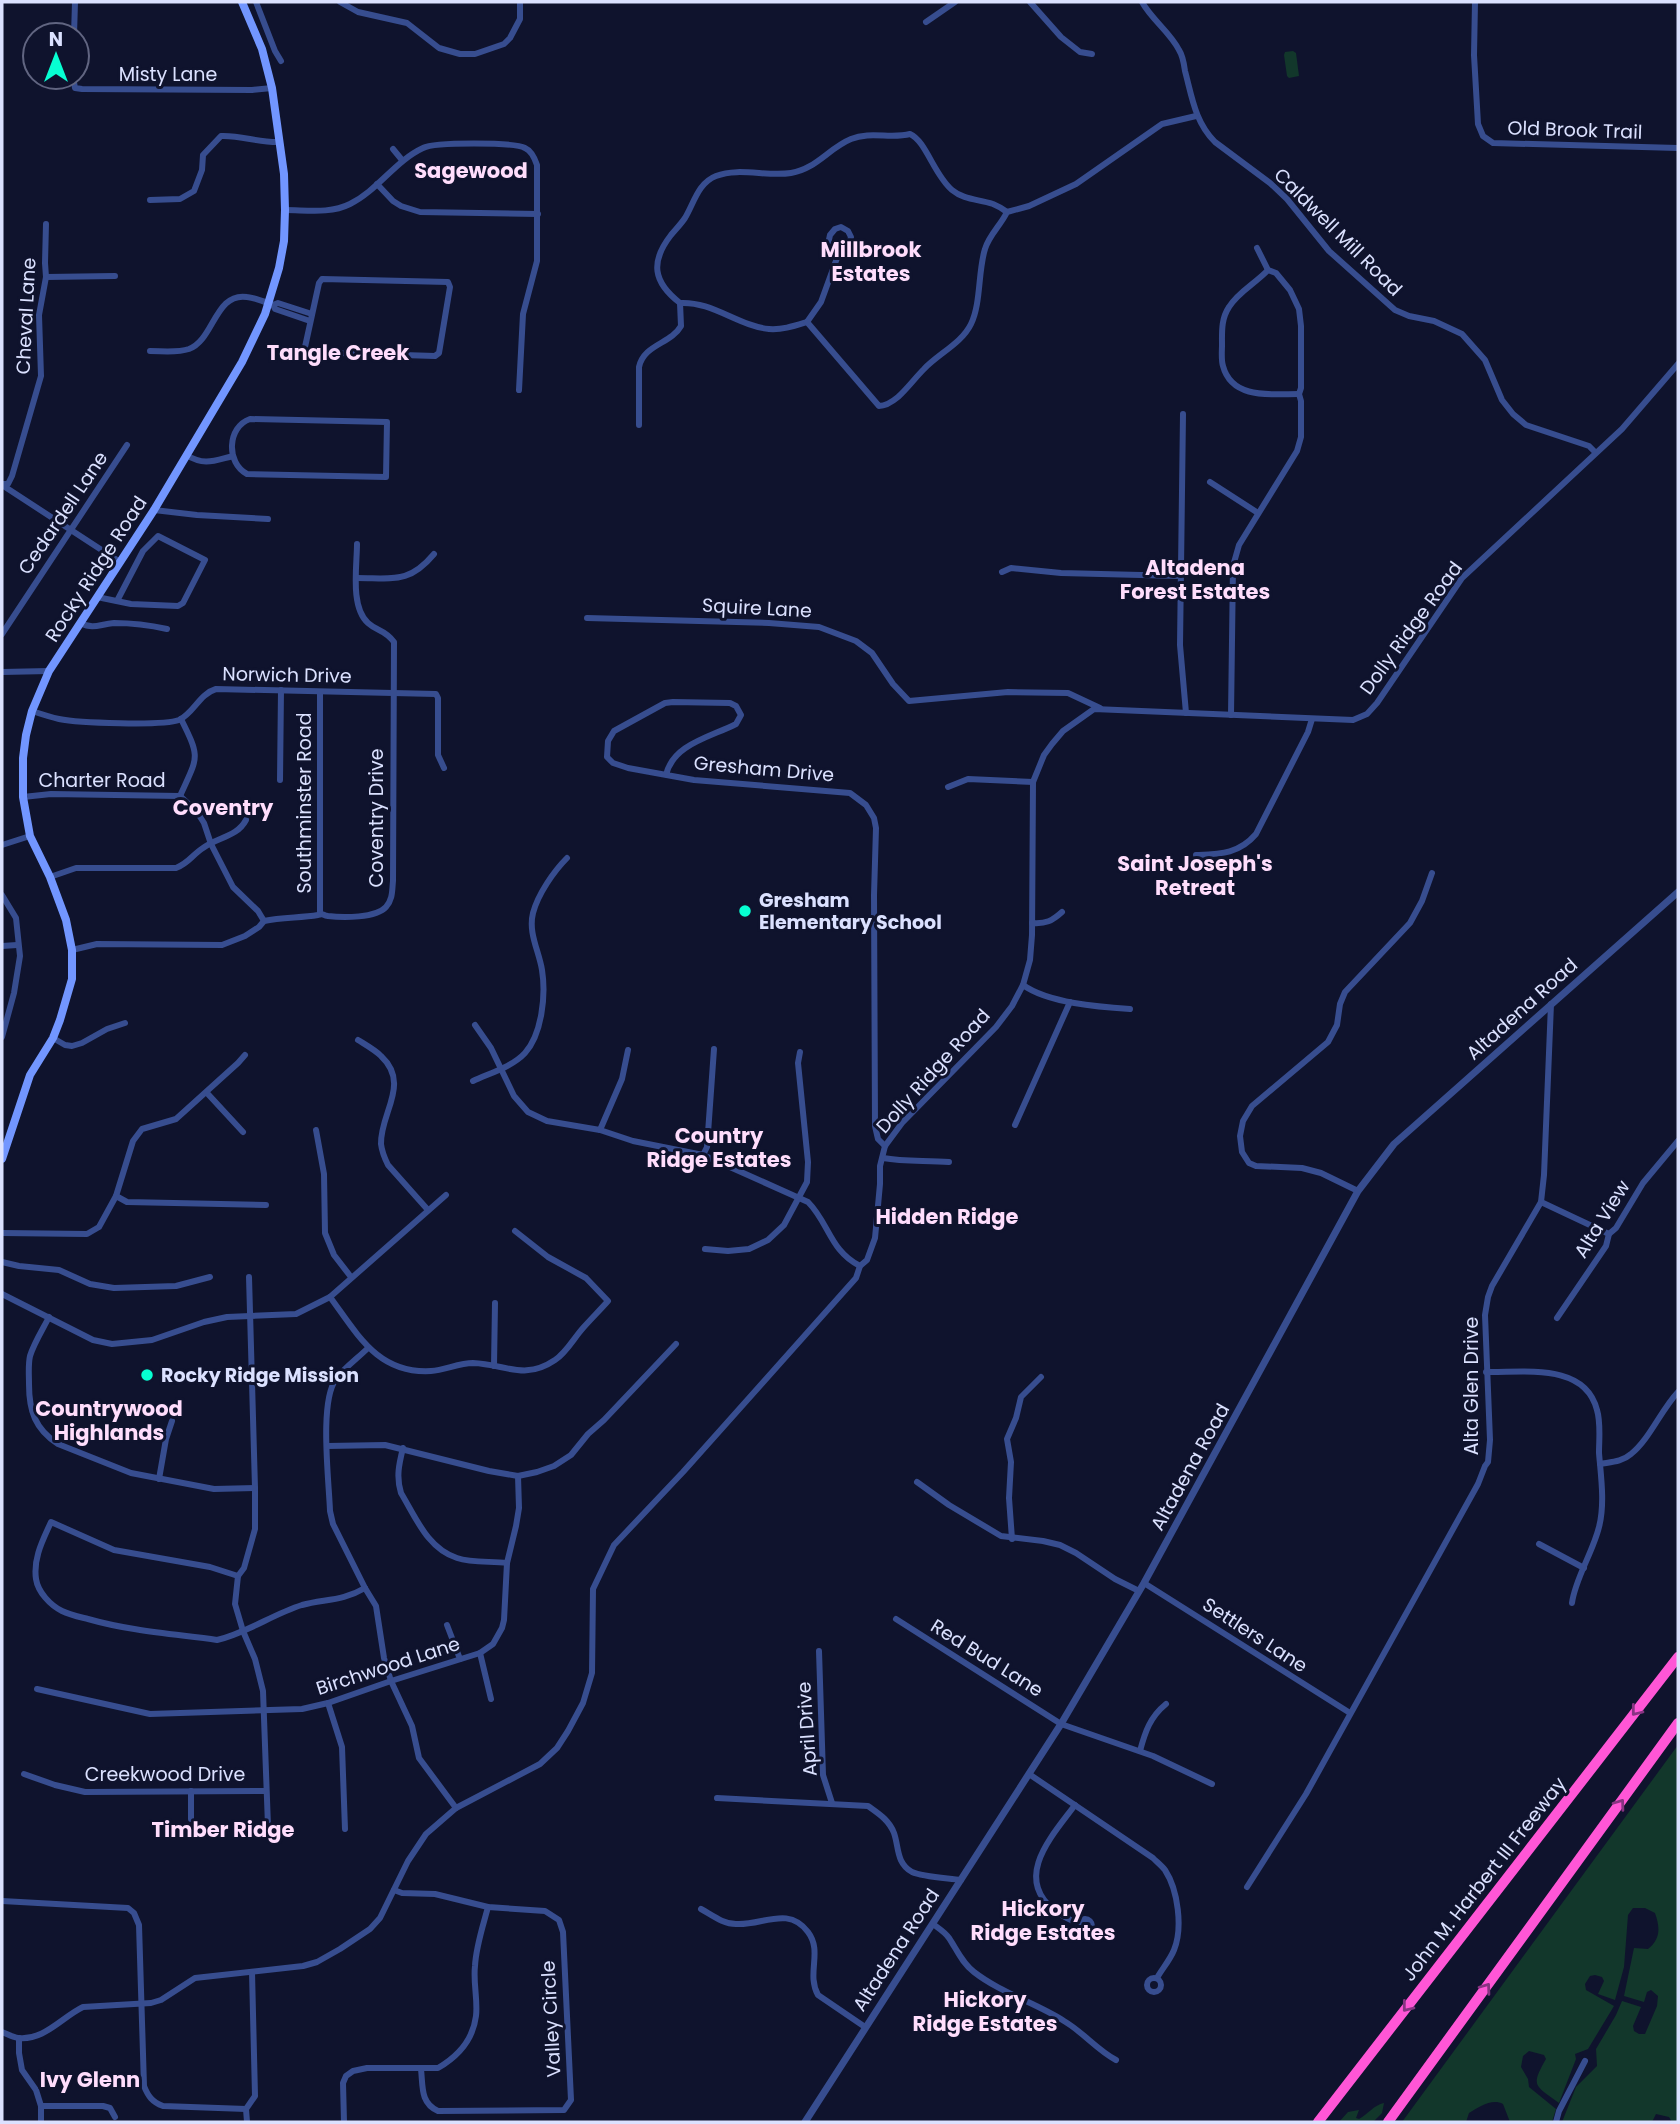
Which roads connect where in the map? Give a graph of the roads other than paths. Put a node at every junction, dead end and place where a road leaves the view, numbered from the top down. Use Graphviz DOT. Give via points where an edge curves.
graph roads {
  1 [pos="75,2"];
  2 [pos="242,2"];
  3 [pos="256,2"];
  4 [pos="340,2"];
  5 [pos="520,2"];
  6 [pos="955,2"];
  7 [pos="1030,2"];
  8 [pos="1142,2"];
  9 [pos="1475,2"];
  10 [pos="74,21"];
  11 [pos="926,22"];
  12 [pos="1092,54"];
  13 [pos="281,61"];
  14 [pos="272,88"];
  15 [pos="91,89"];
  16 [pos="1196,116"];
  17 [pos="279,142"];
  18 [pos="1678,148"];
  19 [pos="393,149"];
  20 [pos="402,160"];
  21 [pos="377,184"];
  22 [pos="150,200"];
  23 [pos="285,210"];
  24 [pos="1007,212"];
  25 [pos="538,214"];
  26 [pos="46,223"];
  27 [pos="1257,248"];
  28 [pos="837,258"];
  29 [pos="1268,270"];
  30 [pos="115,276"];
  31 [pos="46,277"];
  32 [pos="680,303"];
  33 [pos="271,304"];
  34 [pos="311,318"];
  35 [pos="807,323"];
  36 [pos="150,351"];
  37 [pos="1678,364"];
  38 [pos="519,390"];
  39 [pos="1299,394"];
  40 [pos="1184,414"];
  41 [pos="639,425"];
  42 [pos="127,445"];
  43 [pos="1595,452"];
  44 [pos="186,455"];
  45 [pos="233,456"];
  46 [pos="1210,482"];
  47 [pos="2,484"];
  48 [pos="154,510"];
  49 [pos="1258,513"];
  50 [pos="268,519"];
  51 [pos="70,530"];
  52 [pos="357,544"];
  53 [pos="434,554"];
  54 [pos="120,562"];
  55 [pos="1002,572"];
  56 [pos="1181,576"];
  57 [pos="357,578"];
  58 [pos="97,597"];
  59 [pos="117,601"];
  60 [pos="587,618"];
  61 [pos="80,622"];
  62 [pos="167,629"];
  63 [pos="2,634"];
  64 [pos="49,671"];
  65 [pos="2,672"];
  66 [pos="281,691"];
  67 [pos="320,692"];
  68 [pos="393,692"];
  69 [pos="1102,709"];
  70 [pos="33,711"];
  71 [pos="1186,713"];
  72 [pos="1231,715"];
  73 [pos="181,719"];
  74 [pos="1312,719"];
  75 [pos="444,768"];
  76 [pos="666,775"];
  77 [pos="280,780"];
  78 [pos="1032,782"];
  79 [pos="948,787"];
  80 [pos="180,796"];
  81 [pos="23,797"];
  82 [pos="246,820"];
  83 [pos="30,836"];
  84 [pos="211,844"];
  85 [pos="2,845"];
  86 [pos="1196,855"];
  87 [pos="567,858"];
  88 [pos="1432,873"];
  89 [pos="50,877"];
  90 [pos="1678,892"];
  91 [pos="2,895"];
  92 [pos="1062,912"];
  93 [pos="320,914"];
  94 [pos="264,921"];
  95 [pos="1032,923"];
  96 [pos="17,945"];
  97 [pos="2,946"];
  98 [pos="72,950"];
  99 [pos="1023,985"];
  100 [pos="1070,1002"];
  101 [pos="1551,1004"];
  102 [pos="1130,1009"];
  103 [pos="125,1023"];
  104 [pos="475,1025"];
  105 [pos="2,1037"];
  106 [pos="53,1038"];
  107 [pos="358,1040"];
  108 [pos="714,1049"];
  109 [pos="628,1050"];
  110 [pos="800,1052"];
  111 [pos="245,1055"];
  112 [pos="500,1069"];
  113 [pos="473,1081"];
  114 [pos="207,1093"];
  115 [pos="1015,1125"];
  116 [pos="316,1130"];
  117 [pos="600,1130"];
  118 [pos="243,1132"];
  119 [pos="1678,1141"];
  120 [pos="885,1146"];
  121 [pos="704,1156"];
  122 [pos="883,1158"];
  123 [pos="2,1159"];
  124 [pos="949,1162"];
  125 [pos="1358,1191"];
  126 [pos="446,1195"];
  127 [pos="116,1196"];
  128 [pos="798,1198"];
  129 [pos="1541,1202"];
  130 [pos="267,1205"];
  131 [pos="428,1210"];
  132 [pos="515,1231"];
  133 [pos="2,1233"];
  134 [pos="1609,1234"];
  135 [pos="705,1249"];
  136 [pos="2,1262"];
  137 [pos="860,1266"];
  138 [pos="210,1277"];
  139 [pos="249,1277"];
  140 [pos="351,1277"];
  141 [pos="2,1294"];
  142 [pos="330,1297"];
  143 [pos="495,1303"];
  144 [pos="250,1316"];
  145 [pos="49,1317"];
  146 [pos="1557,1318"];
  147 [pos="676,1343"];
  148 [pos="368,1348"];
  149 [pos="494,1366"];
  150 [pos="1486,1372"];
  151 [pos="1041,1377"];
  152 [pos="1678,1392"];
  153 [pos="172,1421"];
  154 [pos="327,1446"];
  155 [pos="403,1448"];
  156 [pos="1600,1464"];
  157 [pos="517,1476"];
  158 [pos="159,1479"];
  159 [pos="917,1482"];
  160 [pos="255,1488"];
  161 [pos="1012,1539"];
  162 [pos="1539,1544"];
  163 [pos="507,1563"];
  164 [pos="1584,1568"];
  165 [pos="238,1576"];
  166 [pos="1144,1583"];
  167 [pos="365,1588"];
  168 [pos="1139,1591"];
  169 [pos="1572,1603"];
  170 [pos="896,1619"];
  171 [pos="447,1625"];
  172 [pos="243,1631"];
  173 [pos="819,1651"];
  174 [pos="480,1653"];
  175 [pos="1678,1657"];
  176 [pos="460,1659"];
  177 [pos="391,1681"];
  178 [pos="37,1689"];
  179 [pos="491,1699"];
  180 [pos="328,1703"];
  181 [pos="1166,1704"];
  182 [pos="264,1710"];
  183 [pos="1350,1713"];
  184 [pos="1678,1723"];
  185 [pos="1061,1724"];
  186 [pos="1140,1751"];
  187 [pos="23,1774"];
  188 [pos="1029,1774"];
  189 [pos="1212,1784"];
  190 [pos="191,1791"];
  191 [pos="266,1791"];
  192 [pos="718,1798"];
  193 [pos="832,1803"];
  194 [pos="1075,1805"];
  195 [pos="456,1808"];
  196 [pos="191,1819"];
  197 [pos="268,1826"];
  198 [pos="345,1829"];
  199 [pos="961,1880"];
  200 [pos="1247,1887"];
  201 [pos="394,1890"];
  202 [pos="2,1901"];
  203 [pos="488,1907"];
  204 [pos="701,1909"];
  205 [pos="933,1924"];
  206 [pos="1079,1924"];
  207 [pos="252,1972"];
  208 [pos="1157,1978"];
  209 [pos="141,2003"];
  210 [pos="865,2027"];
  211 [pos="2,2032"];
  212 [pos="19,2038"];
  213 [pos="1115,2060"];
  214 [pos="1585,2061"];
  215 [pos="421,2069"];
  216 [pos="41,2106"];
  217 [pos="246,2109"];
  218 [pos="115,2117"];
  219 [pos="41,2122"];
  220 [pos="247,2122"];
  221 [pos="344,2122"];
  222 [pos="805,2122"];
  223 [pos="1318,2122"];
  224 [pos="1388,2122"];
  225 [pos="1556,2122"];
  1 -- 10 [label="street"];
  2 -- 14 [label="main road, Rocky Ridge Road"];
  3 -- 13 [label="street"];
  4 -- 5 [label="street" via="358,12 407,23 439,48 460,54 504,44 520,19"];
  6 -- 11 [label="street"];
  7 -- 12 [label="street" via="1061,37 1080,52"];
  8 -- 16 [label="street, Caldwell Mill Road" via="1181,52"];
  9 -- 18 [label="street, Old Brook Trail" via="1478,124 1483,136 1493,143"];
  14 -- 15 [label="street, Misty Lane"];
  14 -- 17 [label="main road, Rocky Ridge Road"];
  16 -- 24 [label="street" via="1162,124 1076,184"];
  16 -- 43 [label="street, Caldwell Mill Road" via="1215,142 1287,199 1329,251 1382,300 1409,316 1462,334 1485,360 1513,414 1530,427"];
  17 -- 22 [label="street" via="220,136 204,155 194,191 180,198"];
  17 -- 23 [label="main road, Rocky Ridge Road"];
  19 -- 20 [label="street"];
  20 -- 21 [label="street"];
  20 -- 25 [label="street" via="425,146 439,144 525,148 537,166"];
  21 -- 23 [label="street" via="337,209"];
  21 -- 25 [label="street" via="393,201 420,212"];
  23 -- 33 [label="main road, Rocky Ridge Road" via="284,242"];
  24 -- 32 [label="street" via="953,191 937,175 918,138 910,134 855,137 804,170 726,173 715,176 698,192 659,253 657,271 662,285"];
  24 -- 35 [label="street" via="985,247 971,325 884,406 879,406"];
  25 -- 38 [label="street" via="537,261 523,314"];
  26 -- 31 [label="street, Cheval Lane"];
  27 -- 29 [label="street"];
  28 -- 28 [label="street" via="827,249 827,242 841,227 851,237 847,252"];
  28 -- 35 [label="street" via="821,302"];
  29 -- 39 [label="street" via="1290,290 1299,309"];
  29 -- 39 [label="street" via="1228,309 1221,326 1223,366 1236,386 1247,392"];
  30 -- 31 [label="street"];
  31 -- 47 [label="street, Cheval Lane" via="39,315 39,384 12,476 8,484"];
  32 -- 35 [label="street" via="697,304 768,329"];
  32 -- 41 [label="street" via="677,334 641,358"];
  33 -- 34 [label="street"];
  33 -- 36 [label="street" via="246,296 233,298 195,346"];
  33 -- 44 [label="main road, Rocky Ridge Road"];
  34 -- 34 [label="street" via="322,279 446,281 450,285 435,356 307,352"];
  37 -- 43 [label="street, Dolly Ridge Road" via="1622,429"];
  39 -- 49 [label="street" via="1301,437 1297,451"];
  40 -- 56 [label="street"];
  42 -- 51 [label="street, Cedardell Lane"];
  43 -- 74 [label="street, Dolly Ridge Road" via="1462,578 1367,714 1353,720"];
  44 -- 45 [label="street" via="204,463"];
  44 -- 48 [label="main road, Rocky Ridge Road"];
  45 -- 45 [label="street" via="233,436 250,419 387,422 386,477 256,475 242,471"];
  46 -- 49 [label="street"];
  47 -- 51 [label="street"];
  48 -- 50 [label="street"];
  48 -- 54 [label="main road, Rocky Ridge Road"];
  49 -- 72 [label="street" via="1239,545 1233,566"];
  51 -- 54 [label="street"];
  51 -- 63 [label="street, Cedardell Lane"];
  52 -- 57 [label="street, Coventry Drive"];
  53 -- 57 [label="street" via="412,575"];
  54 -- 58 [label="main road, Rocky Ridge Road"];
  55 -- 56 [label="street" via="1011,568"];
  56 -- 71 [label="street" via="1180,645"];
  57 -- 68 [label="street, Coventry Drive" via="360,613 394,642"];
  58 -- 59 [label="street"];
  58 -- 61 [label="main road, Rocky Ridge Road"];
  59 -- 59 [label="street" via="178,606 205,560 158,536 143,551"];
  60 -- 69 [label="street, Squire Lane" via="819,627 856,641 872,653 909,701 1008,692 1068,693"];
  61 -- 62 [label="street" via="94,627 114,623"];
  61 -- 64 [label="main road, Rocky Ridge Road"];
  64 -- 65 [label="street"];
  64 -- 70 [label="main road, Rocky Ridge Road"];
  66 -- 67 [label="street, Norwich Drive"];
  66 -- 73 [label="street, Norwich Drive" via="216,689"];
  66 -- 77 [label="street"];
  67 -- 68 [label="street, Norwich Drive"];
  67 -- 93 [label="street, Southminster Road"];
  68 -- 75 [label="street, Norwich Drive" via="436,694 438,755"];
  68 -- 93 [label="street, Coventry Drive" via="391,898 371,916"];
  69 -- 71 [label="street, Dolly Ridge Road"];
  69 -- 78 [label="street, Dolly Ridge Road" via="1094,709 1063,731 1044,755"];
  70 -- 73 [label="street" via="73,721 165,723"];
  70 -- 81 [label="main road, Rocky Ridge Road" via="23,758"];
  71 -- 72 [label="street, Dolly Ridge Road"];
  72 -- 74 [label="street, Dolly Ridge Road"];
  73 -- 80 [label="street" via="196,753"];
  74 -- 86 [label="street" via="1256,834 1229,853"];
  76 -- 76 [label="street, Gresham Drive" via="628,768 607,757 614,731 665,703 736,706 741,715 736,724 679,752"];
  76 -- 120 [label="street, Gresham Drive" via="850,793 871,811 876,828 875,1126"];
  78 -- 79 [label="street" via="968,779"];
  78 -- 95 [label="street, Dolly Ridge Road"];
  80 -- 81 [label="street, Charter Road"];
  80 -- 84 [label="street" via="197,812"];
  81 -- 83 [label="main road, Rocky Ridge Road"];
  82 -- 84 [label="street" via="237,832"];
  83 -- 85 [label="street"];
  83 -- 89 [label="main road, Rocky Ridge Road"];
  84 -- 89 [label="street" via="176,868 76,868"];
  84 -- 94 [label="street" via="233,887"];
  87 -- 112 [label="street" via="533,914 533,937 542,969 540,1021 526,1052"];
  88 -- 125 [label="street" via="1410,923 1345,992 1328,1042 1253,1106 1243,1121 1242,1152 1249,1163 1302,1168"];
  89 -- 98 [label="main road, Rocky Ridge Road"];
  90 -- 101 [label="street, Altadena Road"];
  91 -- 96 [label="street" via="16,918"];
  92 -- 95 [label="street" via="1051,922"];
  93 -- 94 [label="street, Coventry Drive"];
  94 -- 98 [label="street, Coventry Drive" via="245,936 222,945 97,944"];
  95 -- 99 [label="street, Dolly Ridge Road"];
  96 -- 97 [label="street"];
  96 -- 105 [label="street" via="19,967"];
  98 -- 106 [label="main road, Rocky Ridge Road" via="72,979"];
  99 -- 100 [label="street"];
  99 -- 120 [label="street, Dolly Ridge Road" via="996,1027 901,1123"];
  100 -- 102 [label="street"];
  100 -- 115 [label="street"];
  101 -- 125 [label="street, Altadena Road" via="1394,1144"];
  101 -- 129 [label="street, Alta Glen Drive"];
  103 -- 106 [label="street" via="72,1046"];
  104 -- 112 [label="street"];
  106 -- 123 [label="main road, Rocky Ridge Road" via="30,1075"];
  107 -- 131 [label="street" via="386,1061 394,1081 382,1134 384,1157"];
  108 -- 121 [label="street"];
  109 -- 117 [label="street" via="622,1079"];
  110 -- 128 [label="street" via="808,1162 807,1182"];
  111 -- 114 [label="street"];
  112 -- 113 [label="street"];
  112 -- 117 [label="street" via="528,1112 547,1121"];
  114 -- 118 [label="street"];
  114 -- 127 [label="street" via="176,1119 142,1129 133,1140"];
  116 -- 140 [label="street" via="324,1174 325,1233"];
  117 -- 121 [label="street" via="633,1142"];
  119 -- 134 [label="street, Alta View"];
  120 -- 122 [label="street, Dolly Ridge Road"];
  121 -- 128 [label="street"];
  122 -- 124 [label="street"];
  122 -- 137 [label="street, Dolly Ridge Road" via="875,1238"];
  125 -- 166 [label="street, Altadena Road"];
  126 -- 131 [label="street"];
  127 -- 130 [label="street" via="127,1202"];
  127 -- 133 [label="street" via="99,1227 87,1234"];
  128 -- 135 [label="street" via="784,1224 768,1240 748,1249"];
  128 -- 137 [label="street" via="816,1209 839,1250"];
  129 -- 134 [label="street"];
  129 -- 150 [label="street, Alta Glen Drive" via="1488,1297"];
  131 -- 140 [label="street"];
  132 -- 149 [label="street" via="548,1258 586,1278 608,1301 558,1359 539,1369 517,1372"];
  134 -- 146 [label="street, Alta View" via="1606,1246"];
  136 -- 138 [label="street" via="59,1270 90,1284 114,1288 176,1286"];
  137 -- 195 [label="street, Dolly Ridge Road" via="844,1293 614,1545 593,1589 592,1674 583,1703 557,1748 540,1764"];
  139 -- 144 [label="street"];
  140 -- 142 [label="street"];
  141 -- 145 [label="street"];
  142 -- 144 [label="street" via="296,1314"];
  142 -- 148 [label="street"];
  143 -- 149 [label="street"];
  144 -- 145 [label="street" via="212,1320 152,1340 112,1344 93,1340"];
  144 -- 160 [label="street"];
  145 -- 158 [label="street" via="29,1365 31,1412 39,1429 58,1444"];
  147 -- 157 [label="street" via="571,1455 554,1466"];
  148 -- 149 [label="street" via="390,1365 414,1371 472,1363"];
  148 -- 154 [label="street" via="331,1389"];
  150 -- 156 [label="street" via="1557,1374 1581,1385 1598,1411"];
  150 -- 183 [label="street, Alta Glen Drive" via="1489,1462"];
  151 -- 161 [label="street" via="1021,1397 1007,1439"];
  152 -- 156 [label="street" via="1631,1455"];
  153 -- 158 [label="street"];
  154 -- 155 [label="street"];
  154 -- 167 [label="street" via="333,1524"];
  155 -- 157 [label="street"];
  155 -- 163 [label="street" via="398,1486 429,1541 459,1559"];
  156 -- 164 [label="street" via="1600,1526"];
  157 -- 163 [label="street, Birchwood Lane" via="519,1508"];
  158 -- 160 [label="street" via="214,1489"];
  159 -- 161 [label="street" via="987,1529"];
  160 -- 165 [label="street" via="255,1529"];
  161 -- 168 [label="street" via="1059,1545"];
  162 -- 164 [label="street"];
  163 -- 174 [label="street, Birchwood Lane" via="502,1628 493,1644"];
  164 -- 169 [label="street"];
  165 -- 172 [label="street" via="235,1604"];
  165 -- 172 [label="street" via="114,1550 51,1522 35,1566 41,1591 63,1612 114,1626 216,1640"];
  166 -- 168 [label="street, Altadena Road"];
  166 -- 183 [label="street, Settlers Lane"];
  167 -- 172 [label="street" via="342,1599 303,1605"];
  167 -- 177 [label="street" via="376,1606"];
  168 -- 185 [label="street, Altadena Road"];
  170 -- 185 [label="street, Red Bud Lane"];
  171 -- 176 [label="street"];
  172 -- 182 [label="street" via="260,1674"];
  173 -- 193 [label="street, April Drive" via="823,1775"];
  174 -- 176 [label="street, Birchwood Lane"];
  174 -- 179 [label="street"];
  175 -- 223 [label="highway, John M. Harbert III Freeway, one-way"];
  176 -- 177 [label="street, Birchwood Lane"];
  177 -- 180 [label="street, Birchwood Lane"];
  177 -- 195 [label="street" via="419,1758"];
  178 -- 182 [label="street, Birchwood Lane" via="150,1714"];
  180 -- 182 [label="street, Birchwood Lane"];
  180 -- 198 [label="street" via="342,1747"];
  181 -- 186 [label="street" via="1150,1721"];
  182 -- 191 [label="street"];
  183 -- 200 [label="street, Alta Glen Drive"];
  224 -- 184 [label="highway, one-way"];
  185 -- 186 [label="street, Red Bud Lane"];
  185 -- 188 [label="street, Altadena Road"];
  186 -- 189 [label="street, Red Bud Lane"];
  187 -- 190 [label="street, Creekwood Drive" via="85,1792"];
  188 -- 194 [label="street"];
  188 -- 199 [label="street, Altadena Road"];
  190 -- 191 [label="street, Creekwood Drive"];
  190 -- 196 [label="street"];
  191 -- 197 [label="street"];
  192 -- 193 [label="street"];
  193 -- 199 [label="street" via="868,1806 885,1818 894,1832 899,1859 914,1873"];
  194 -- 206 [label="street" via="1045,1849 1035,1877 1044,1901"];
  194 -- 208 [label="street" via="1165,1870 1173,1889 1177,1937"];
  195 -- 201 [label="street, Dolly Ridge Road" via="426,1834"];
  199 -- 205 [label="street, Altadena Road"];
  201 -- 203 [label="street, Valley Circle"];
  201 -- 207 [label="street, Dolly Ridge Road" via="380,1918 340,1949 303,1966"];
  202 -- 209 [label="street" via="128,1908 139,1925"];
  203 -- 215 [label="street" via="474,1968 476,2016 471,2034 447,2062"];
  203 -- 215 [label="street, Valley Circle" via="545,1911 559,1920 569,2105 564,2110 438,2111 425,2103"];
  204 -- 210 [label="street" via="735,1924 784,1917 801,1924 815,1946 812,1973 818,1995"];
  205 -- 210 [label="street, Altadena Road"];
  205 -- 213 [label="street" via="947,1935 974,1972 1067,2022"];
  207 -- 209 [label="street, Dolly Ridge Road" via="195,1978 161,2000"];
  207 -- 217 [label="street" via="255,2096"];
  209 -- 212 [label="street, Dolly Ridge Road" via="83,2007 52,2029"];
  209 -- 217 [label="street" via="148,2096 163,2106"];
  210 -- 222 [label="street, Altadena Road"];
  211 -- 212 [label="street"];
  212 -- 216 [label="street" via="22,2070"];
  214 -- 225 [label="street"];
  215 -- 221 [label="street" via="353,2071 343,2083"];
  216 -- 218 [label="street" via="103,2106"];
  216 -- 219 [label="street"];
  217 -- 220 [label="street"];
}
